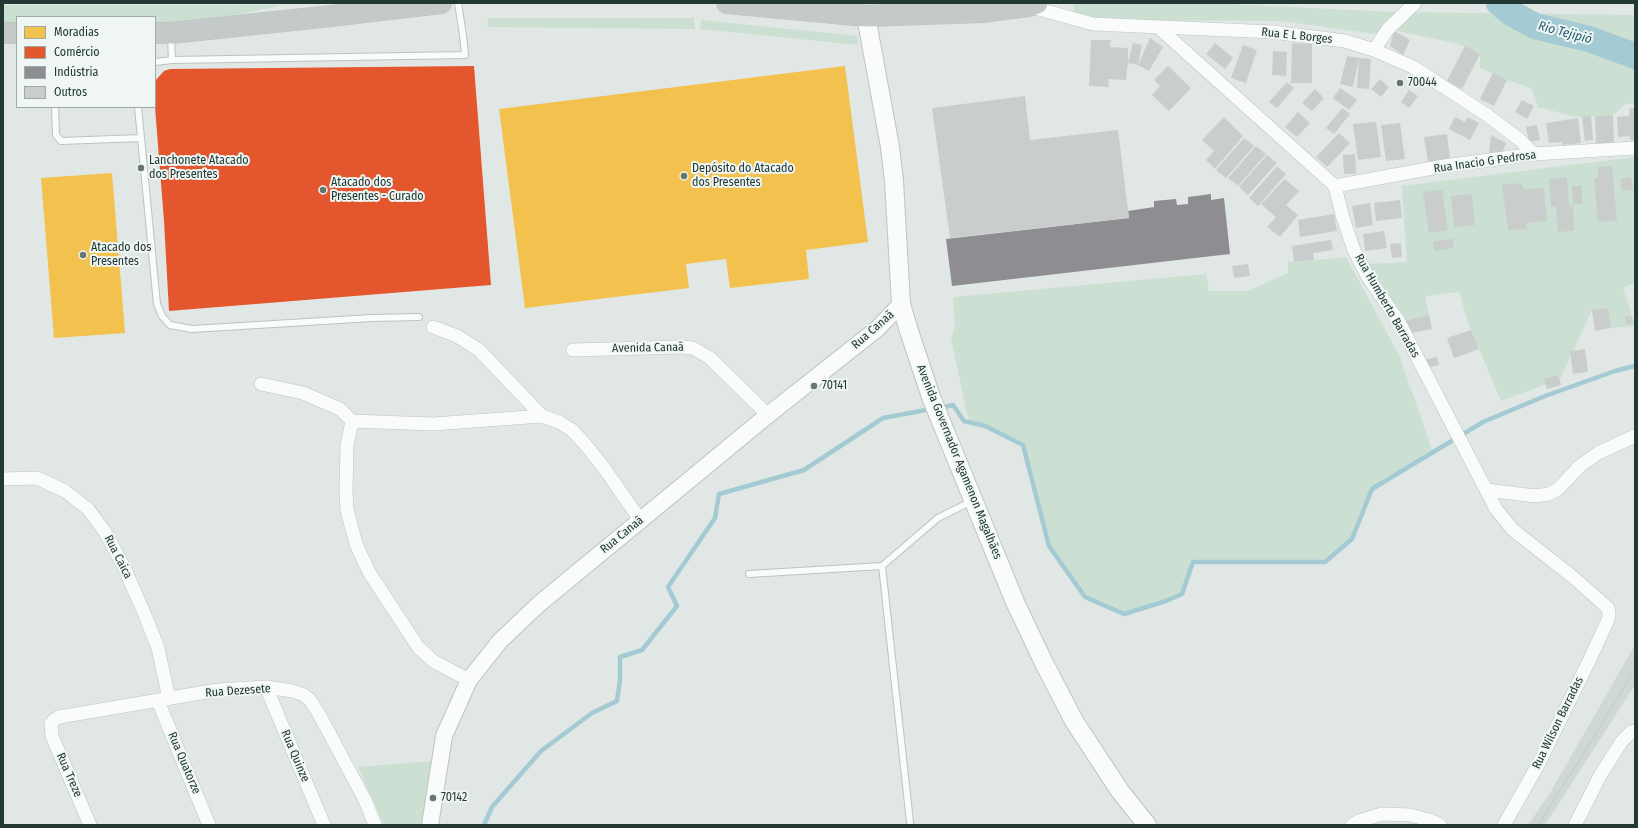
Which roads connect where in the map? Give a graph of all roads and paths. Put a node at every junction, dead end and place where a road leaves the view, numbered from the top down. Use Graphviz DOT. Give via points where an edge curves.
graph roads {
  1 [pos="440,3"];
  2 [pos="458,3"];
  3 [pos="728,3"];
  4 [pos="1415,3"];
  5 [pos="1032,4"];
  6 [pos="866,16"];
  7 [pos="1158,27"];
  8 [pos="3,33"];
  9 [pos="16,33"];
  10 [pos="163,33"];
  11 [pos="1374,50"];
  12 [pos="172,60"];
  13 [pos="156,62"];
  14 [pos="55,108"];
  15 [pos="138,108"];
  16 [pos="141,138"];
  17 [pos="1635,148"];
  18 [pos="1534,154"];
  19 [pos="1335,186"];
  20 [pos="902,304"];
  21 [pos="419,317"];
  22 [pos="433,327"];
  23 [pos="573,350"];
  24 [pos="261,384"];
  25 [pos="768,415"];
  26 [pos="542,416"];
  27 [pos="352,421"];
  28 [pos="1635,436"];
  29 [pos="3,479"];
  30 [pos="1487,490"];
  31 [pos="973,500"];
  32 [pos="641,521"];
  33 [pos="882,566"];
  34 [pos="749,574"];
  35 [pos="1608,620"];
  36 [pos="469,680"];
  37 [pos="266,687"];
  38 [pos="164,700"];
  39 [pos="51,724"];
  40 [pos="1635,731"];
  41 [pos="910,822"];
  42 [pos="90,825"];
  43 [pos="209,825"];
  44 [pos="324,825"];
  45 [pos="375,825"];
  46 [pos="430,825"];
  47 [pos="1146,825"];
  48 [pos="1352,825"];
  49 [pos="1440,825"];
  50 [pos="1504,825"];
  51 [pos="1575,825"];
  1 -- 10 [label="highway"];
  2 -- 12 [label="lane" via="465,55"];
  3 -- 6 [label="highway"];
  4 -- 11 [label="street" via="1388,29"];
  5 -- 6 [label="highway" via="982,12"];
  5 -- 7 [label="street, Rua E L Borges" via="1093,24"];
  6 -- 20 [label="main road, Avenida Governador Agamenon Magalhães" via="890,147"];
  7 -- 11 [label="street, Rua E L Borges" via="1273,32 1345,41"];
  7 -- 19 [label="street"];
  8 -- 9 [label="highway"];
  10 -- 12 [label="lane"];
  11 -- 18 [label="street, Rua E L Borges" via="1413,67 1453,92 1520,140"];
  12 -- 13 [label="lane"];
  14 -- 16 [label="lane" via="56,135 61,141"];
  15 -- 16 [label="lane"];
  16 -- 21 [label="lane" via="157,304 162,316 170,325 192,329"];
  17 -- 18 [label="street, Rua Inacio G Pedrosa"];
  18 -- 19 [label="street, Rua Inacio G Pedrosa" via="1444,166"];
  19 -- 30 [label="street, Rua Humberto Barradas" via="1354,250 1368,277 1399,322"];
  20 -- 25 [label="street, Rua Canaã" via="877,329"];
  20 -- 31 [label="main road, Avenida Governador Agamenon Magalhães" via="930,397"];
  22 -- 26 [label="street" via="457,336 479,350"];
  23 -- 25 [label="street, Avenida Canaã" via="681,346 693,348 710,358"];
  24 -- 27 [label="street" via="304,393 340,409"];
  25 -- 32 [label="street, Rua Canaã"];
  26 -- 27 [label="street" via="433,424"];
  26 -- 32 [label="street" via="572,430"];
  27 -- 36 [label="street" via="347,446 346,491 347,510 356,544 369,572 418,647 433,661"];
  28 -- 30 [label="street" via="1598,453 1549,494 1535,496"];
  29 -- 38 [label="street, Rua Caica" via="37,478 65,491 88,509 105,532 124,567 158,648"];
  30 -- 35 [label="street, Rua Humberto Barradas" via="1503,520 1513,530 1604,602 1608,608"];
  31 -- 33 [label="lane" via="938,518"];
  31 -- 47 [label="main road, Avenida Governador Agamenon Magalhães" via="1018,608 1071,714 1120,791"];
  32 -- 36 [label="street, Rua Canaã" via="539,604 500,641"];
  33 -- 34 [label="lane"];
  33 -- 41 [label="lane"];
  35 -- 50 [label="street, Rua Wilson Barradas" via="1538,765"];
  36 -- 46 [label="street, Rua Canaã" via="444,736"];
  37 -- 38 [label="street, Rua Dezesete" via="218,690"];
  37 -- 44 [label="street, Rua Quinze"];
  37 -- 45 [label="street, Rua Dezesete" via="293,691 310,700 365,800"];
  38 -- 39 [label="street, Rua Dezesete" via="59,717"];
  38 -- 43 [label="street, Rua Quatorze"];
  39 -- 42 [label="street, Rua Treze" via="52,736"];
  40 -- 51 [label="street" via="1622,741 1601,774"];
  48 -- 49 [label="street" via="1382,814 1410,815"];
}
